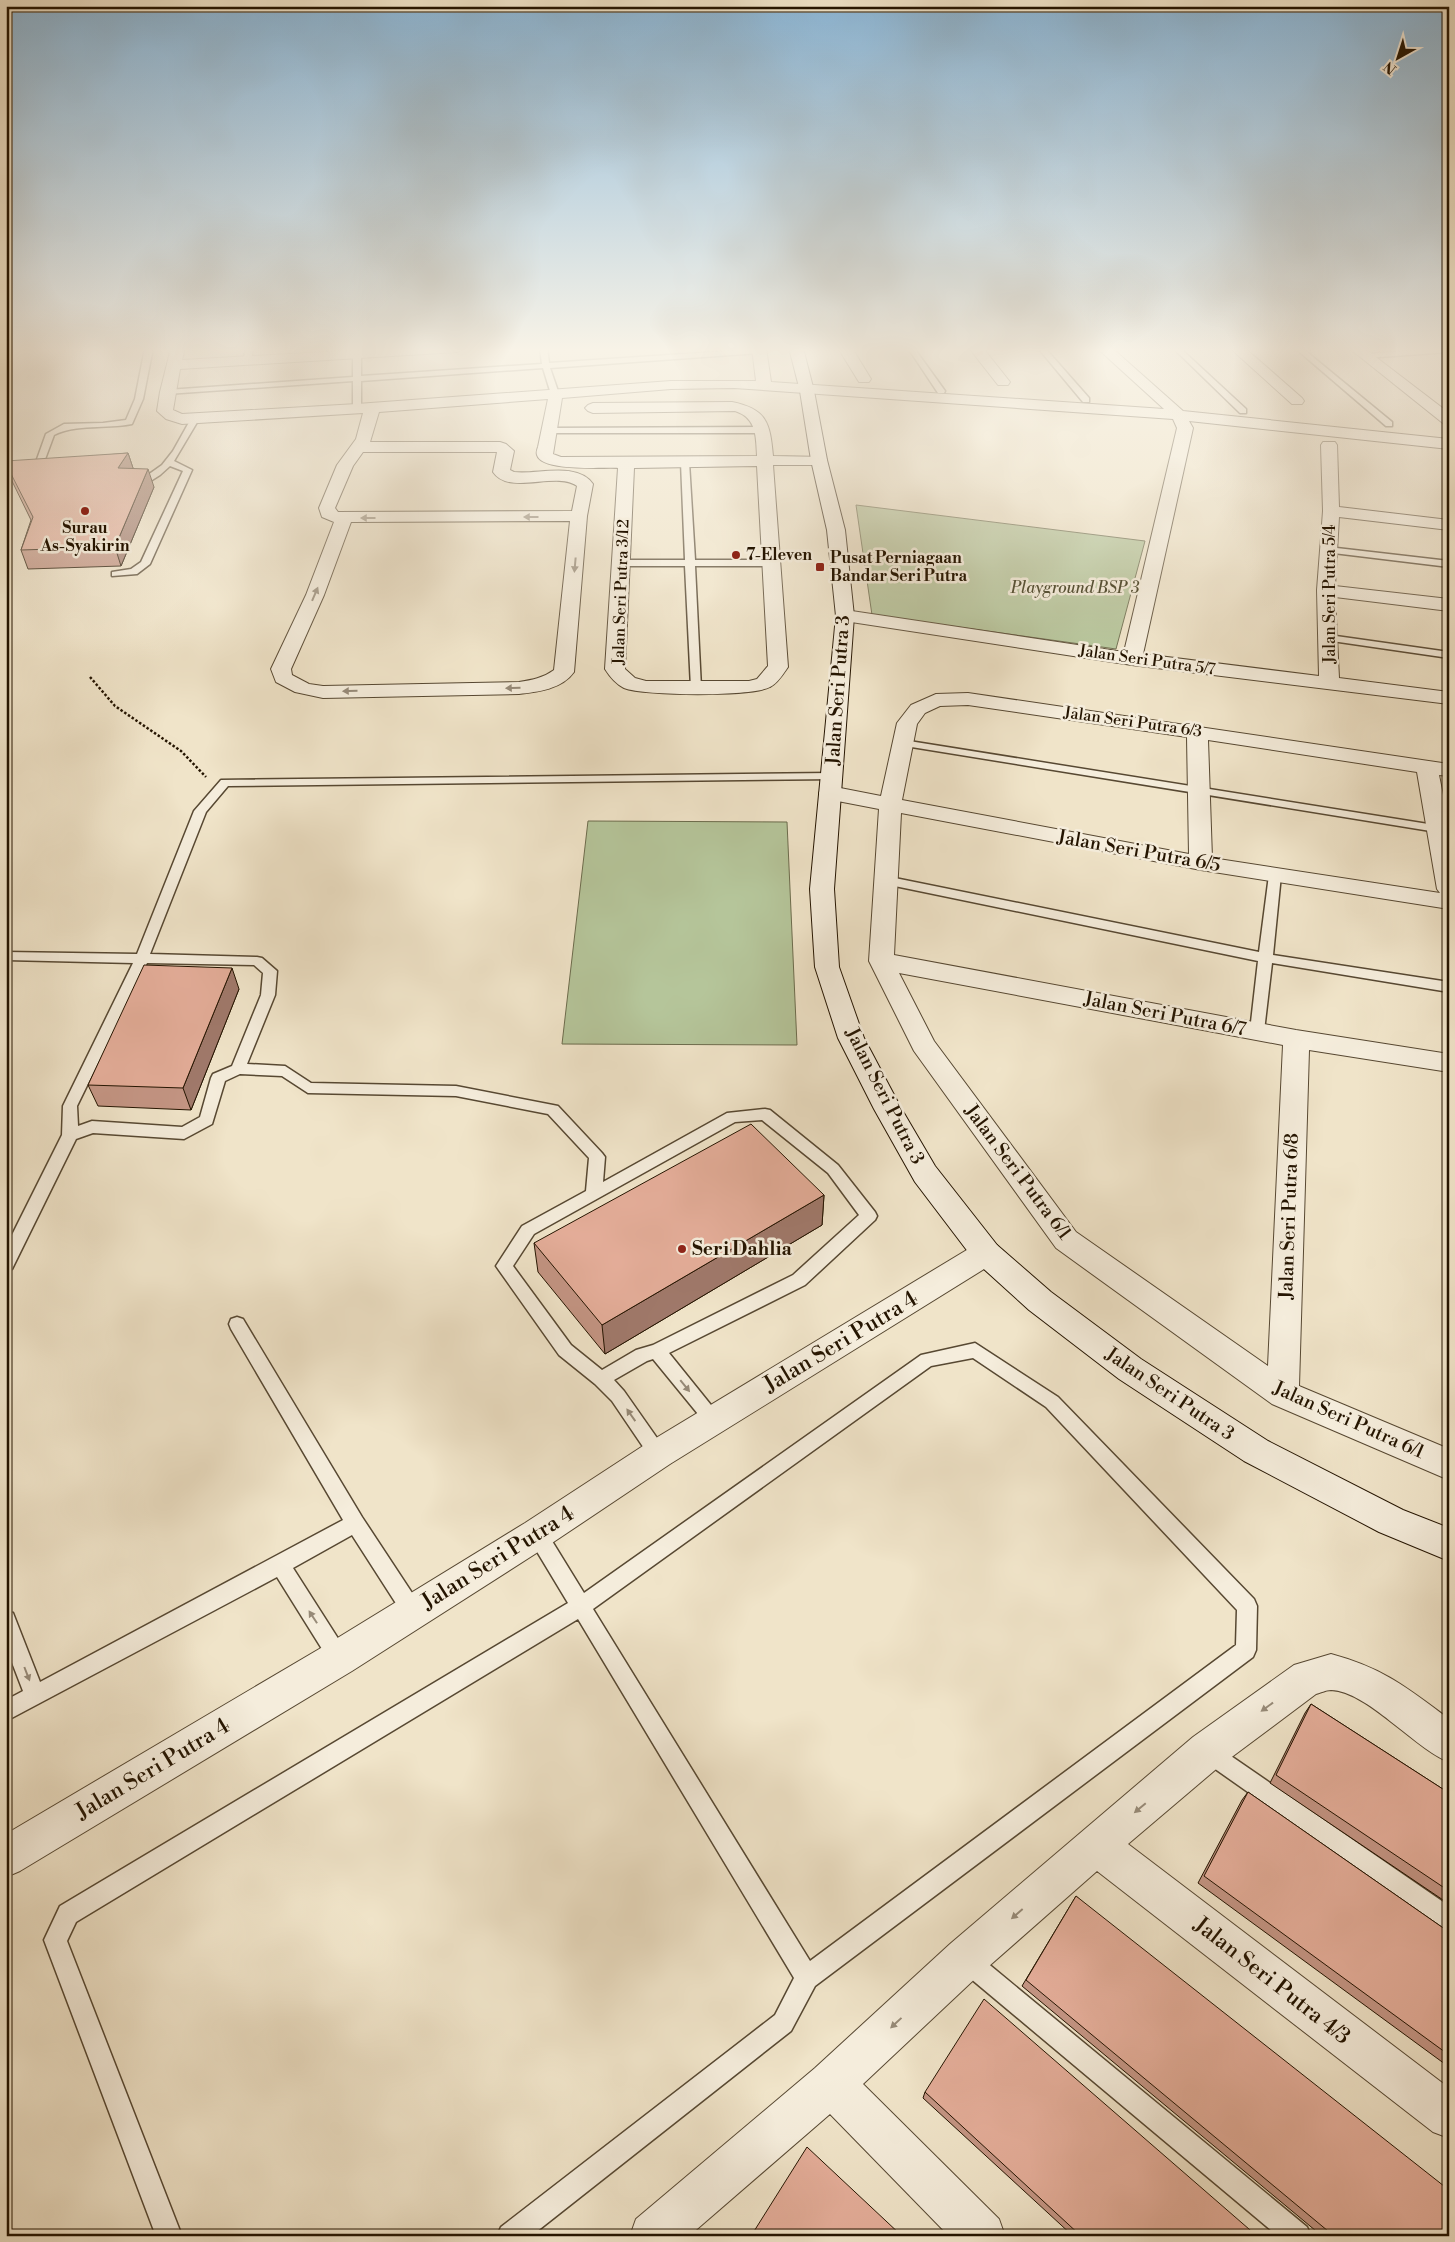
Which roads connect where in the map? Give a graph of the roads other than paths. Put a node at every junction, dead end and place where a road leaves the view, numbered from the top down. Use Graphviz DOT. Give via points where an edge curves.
graph roads {
  1 [pos="43,453"];
  2 [pos="176,453"];
  3 [pos="355,453"];
  4 [pos="506,453"];
  5 [pos="545,453"];
  6 [pos="764,453"];
  7 [pos="818,453"];
  8 [pos="1176,453"];
  9 [pos="1329,453"];
  10 [pos="1393,453"];
  11 [pos="1421,456"];
  12 [pos="819,460"];
  13 [pos="764,461"];
  14 [pos="40,462"];
  15 [pos="685,462"];
  16 [pos="170,463"];
  17 [pos="626,463"];
  18 [pos="125,492"];
  19 [pos="1331,512"];
  20 [pos="579,516"];
  21 [pos="344,518"];
  22 [pos="1449,525"];
  23 [pos="1328,550"];
  24 [pos="691,562"];
  25 [pos="622,563"];
  26 [pos="772,563"];
  27 [pos="1449,564"];
  28 [pos="115,574"];
  29 [pos="1326,590"];
  30 [pos="1449,606"];
  31 [pos="845,616"];
  32 [pos="1329,638"];
  33 [pos="1449,655"];
  34 [pos="1132,659"];
  35 [pos="1329,683"];
  36 [pos="696,688"];
  37 [pos="1449,698"];
  38 [pos="1197,732"];
  39 [pos="903,744"];
  40 [pos="1438,768"];
  41 [pos="831,785"];
  42 [pos="1199,793"];
  43 [pos="890,805"];
  44 [pos="1444,831"];
  45 [pos="1202,863"];
  46 [pos="1274,875"];
  47 [pos="884,880"];
  48 [pos="1449,889"];
  49 [pos="1449,902"];
  50 [pos="6,956"];
  51 [pos="1265,958"];
  52 [pos="142,959"];
  53 [pos="882,961"];
  54 [pos="1449,987"];
  55 [pos="1257,1031"];
  56 [pos="1296,1039"];
  57 [pos="1449,1063"];
  58 [pos="238,1069"];
  59 [pos="70,1135"];
  60 [pos="594,1194"];
  61 [pos="986,1253"];
  62 [pos="6,1264"];
  63 [pos="237,1324"];
  64 [pos="657,1351"];
  65 [pos="601,1379"];
  66 [pos="1283,1394"];
  67 [pos="713,1420"];
  68 [pos="658,1454"];
  69 [pos="1449,1465"];
  70 [pos="355,1523"];
  71 [pos="537,1534"];
  72 [pos="1449,1545"];
  73 [pos="280,1565"];
  74 [pos="581,1606"];
  75 [pos="413,1612"];
  76 [pos="6,1620"];
  77 [pos="339,1658"];
  78 [pos="35,1696"];
  79 [pos="6,1710"];
  80 [pos="1449,1743"];
  81 [pos="1207,1751"];
  82 [pos="1096,1845"];
  83 [pos="6,1857"];
  84 [pos="1449,1920"];
  85 [pos="965,1959"];
  86 [pos="807,1978"];
  87 [pos="831,2084"];
  88 [pos="1449,2116"];
  89 [pos="670,2231"];
  90 [pos="169,2236"];
  91 [pos="510,2236"];
  92 [pos="982,2236"];
  93 [pos="1298,2236"];
  1 -- 14 [label="lane"];
  2 -- 16 [label="lane"];
  3 -- 21 [label="street" via="345,465 327,508 328,513"];
  4 -- 20 [label="street" via="501,472 508,476 570,477 585,484"];
  5 -- 17 [label="street" via="550,459 572,463"];
  6 -- 13 [label="street"];
  7 -- 12 [label="street, Jalan Seri Putra 3"];
  8 -- 34 [label="street"];
  9 -- 19 [label="street, Jalan Seri Putra 5/4"];
  10 -- 11 [label="street"];
  12 -- 13 [label="street"];
  12 -- 31 [label="street, Jalan Seri Putra 3" via="836,530"];
  13 -- 15 [label="street"];
  13 -- 26 [label="street"];
  15 -- 17 [label="street"];
  15 -- 24 [label="lane"];
  16 -- 18 [label="lane" via="155,477"];
  16 -- 28 [label="lane" via="188,470 145,564 134,572"];
  17 -- 25 [label="street, Jalan Seri Putra 3/12"];
  19 -- 22 [label="street"];
  19 -- 23 [label="street, Jalan Seri Putra 5/4"];
  20 -- 21 [label="street, one-way"];
  20 -- 21 [label="street, one-way" via="564,672 554,680 519,688 306,690 283,678 281,669 315,595"];
  23 -- 27 [label="lane"];
  23 -- 29 [label="street, Jalan Seri Putra 5/4"];
  24 -- 25 [label="lane"];
  24 -- 26 [label="lane"];
  24 -- 36 [label="lane"];
  25 -- 36 [label="street, Jalan Seri Putra 3/12" via="614,669 631,684"];
  26 -- 36 [label="street" via="778,668 764,683 750,687"];
  29 -- 30 [label="street"];
  29 -- 32 [label="street, Jalan Seri Putra 5/4"];
  31 -- 34 [label="street, Jalan Seri Putra 5/7"];
  31 -- 41 [label="street, Jalan Seri Putra 3"];
  32 -- 33 [label="lane"];
  32 -- 35 [label="street, Jalan Seri Putra 5/4"];
  34 -- 35 [label="street, Jalan Seri Putra 5/7"];
  35 -- 37 [label="street, Jalan Seri Putra 5/7"];
  38 -- 39 [label="street, Jalan Seri Putra 6/3" via="996,702 936,700 918,709 908,723"];
  38 -- 40 [label="street, Jalan Seri Putra 6/3"];
  38 -- 42 [label="street"];
  39 -- 42 [label="lane"];
  39 -- 43 [label="street, Jalan Seri Putra 6/3"];
  40 -- 44 [label="street"];
  41 -- 43 [label="street, Jalan Seri Putra 6/5"];
  41 -- 52 [label="lane" via="225,782 200,811"];
  41 -- 61 [label="street, Jalan Seri Putra 3" via="822,889 827,967 851,1038 888,1109 925,1174"];
  42 -- 44 [label="lane"];
  42 -- 45 [label="street"];
  43 -- 45 [label="street, Jalan Seri Putra 6/5"];
  43 -- 47 [label="street, Jalan Seri Putra 6/1"];
  44 -- 48 [label="street"];
  45 -- 46 [label="street, Jalan Seri Putra 6/5"];
  46 -- 49 [label="street, Jalan Seri Putra 6/5"];
  46 -- 51 [label="lane"];
  47 -- 51 [label="lane"];
  47 -- 53 [label="street, Jalan Seri Putra 6/1"];
  50 -- 52 [label="lane"];
  51 -- 54 [label="lane"];
  51 -- 55 [label="lane"];
  52 -- 58 [label="lane" via="257,962 270,971 268,995"];
  52 -- 59 [label="lane" via="70,1106"];
  53 -- 55 [label="street, Jalan Seri Putra 6/7"];
  53 -- 66 [label="street, Jalan Seri Putra 6/1" via="923,1045 1066,1240"];
  55 -- 56 [label="street, Jalan Seri Putra 6/7"];
  56 -- 57 [label="street, Jalan Seri Putra 6/7"];
  56 -- 66 [label="street, Jalan Seri Putra 6/8"];
  58 -- 59 [label="lane" via="218,1078 207,1120 184,1133 92,1127"];
  58 -- 60 [label="lane" via="285,1072 308,1088 456,1091 553,1110 596,1157"];
  59 -- 62 [label="lane"];
  60 -- 64 [label="lane" via="732,1116 765,1114 833,1169 869,1216 799,1280"];
  60 -- 65 [label="lane" via="528,1230 504,1266 565,1350"];
  61 -- 67 [label="street, Jalan Seri Putra 4"];
  61 -- 72 [label="street, Jalan Seri Putra 3" via="1040,1301 1130,1369 1256,1451 1391,1520"];
  63 -- 70 [label="lane"];
  64 -- 65 [label="lane" via="642,1355"];
  64 -- 67 [label="lane, one-way"];
  68 -- 65 [label="lane, one-way" via="618,1396"];
  66 -- 69 [label="street, Jalan Seri Putra 6/1"];
  67 -- 68 [label="street, Jalan Seri Putra 4"];
  68 -- 71 [label="street, Jalan Seri Putra 4"];
  70 -- 73 [label="lane"];
  70 -- 75 [label="lane"];
  71 -- 74 [label="lane"];
  71 -- 75 [label="street, Jalan Seri Putra 4"];
  77 -- 73 [label="lane, one-way"];
  73 -- 78 [label="lane"];
  74 -- 86 [label="lane"];
  74 -- 86 [label="lane" via="927,1360 975,1350 1052,1402 1247,1606 1246,1650"];
  74 -- 90 [label="lane" via="68,1914 55,1940"];
  75 -- 77 [label="street, Jalan Seri Putra 4"];
  76 -- 78 [label="lane, one-way"];
  77 -- 83 [label="street, Jalan Seri Putra 4"];
  78 -- 79 [label="lane"];
  80 -- 81 [label="street, one-way" via="1385,1694 1359,1680 1331,1672 1307,1678"];
  81 -- 82 [label="street, one-way"];
  81 -- 84 [label="lane"];
  82 -- 85 [label="street, one-way"];
  82 -- 88 [label="street, Jalan Seri Putra 4/3"];
  85 -- 87 [label="street, one-way"];
  85 -- 93 [label="lane"];
  86 -- 91 [label="lane" via="783,2023"];
  87 -- 89 [label="street"];
  87 -- 92 [label="street"];
}
